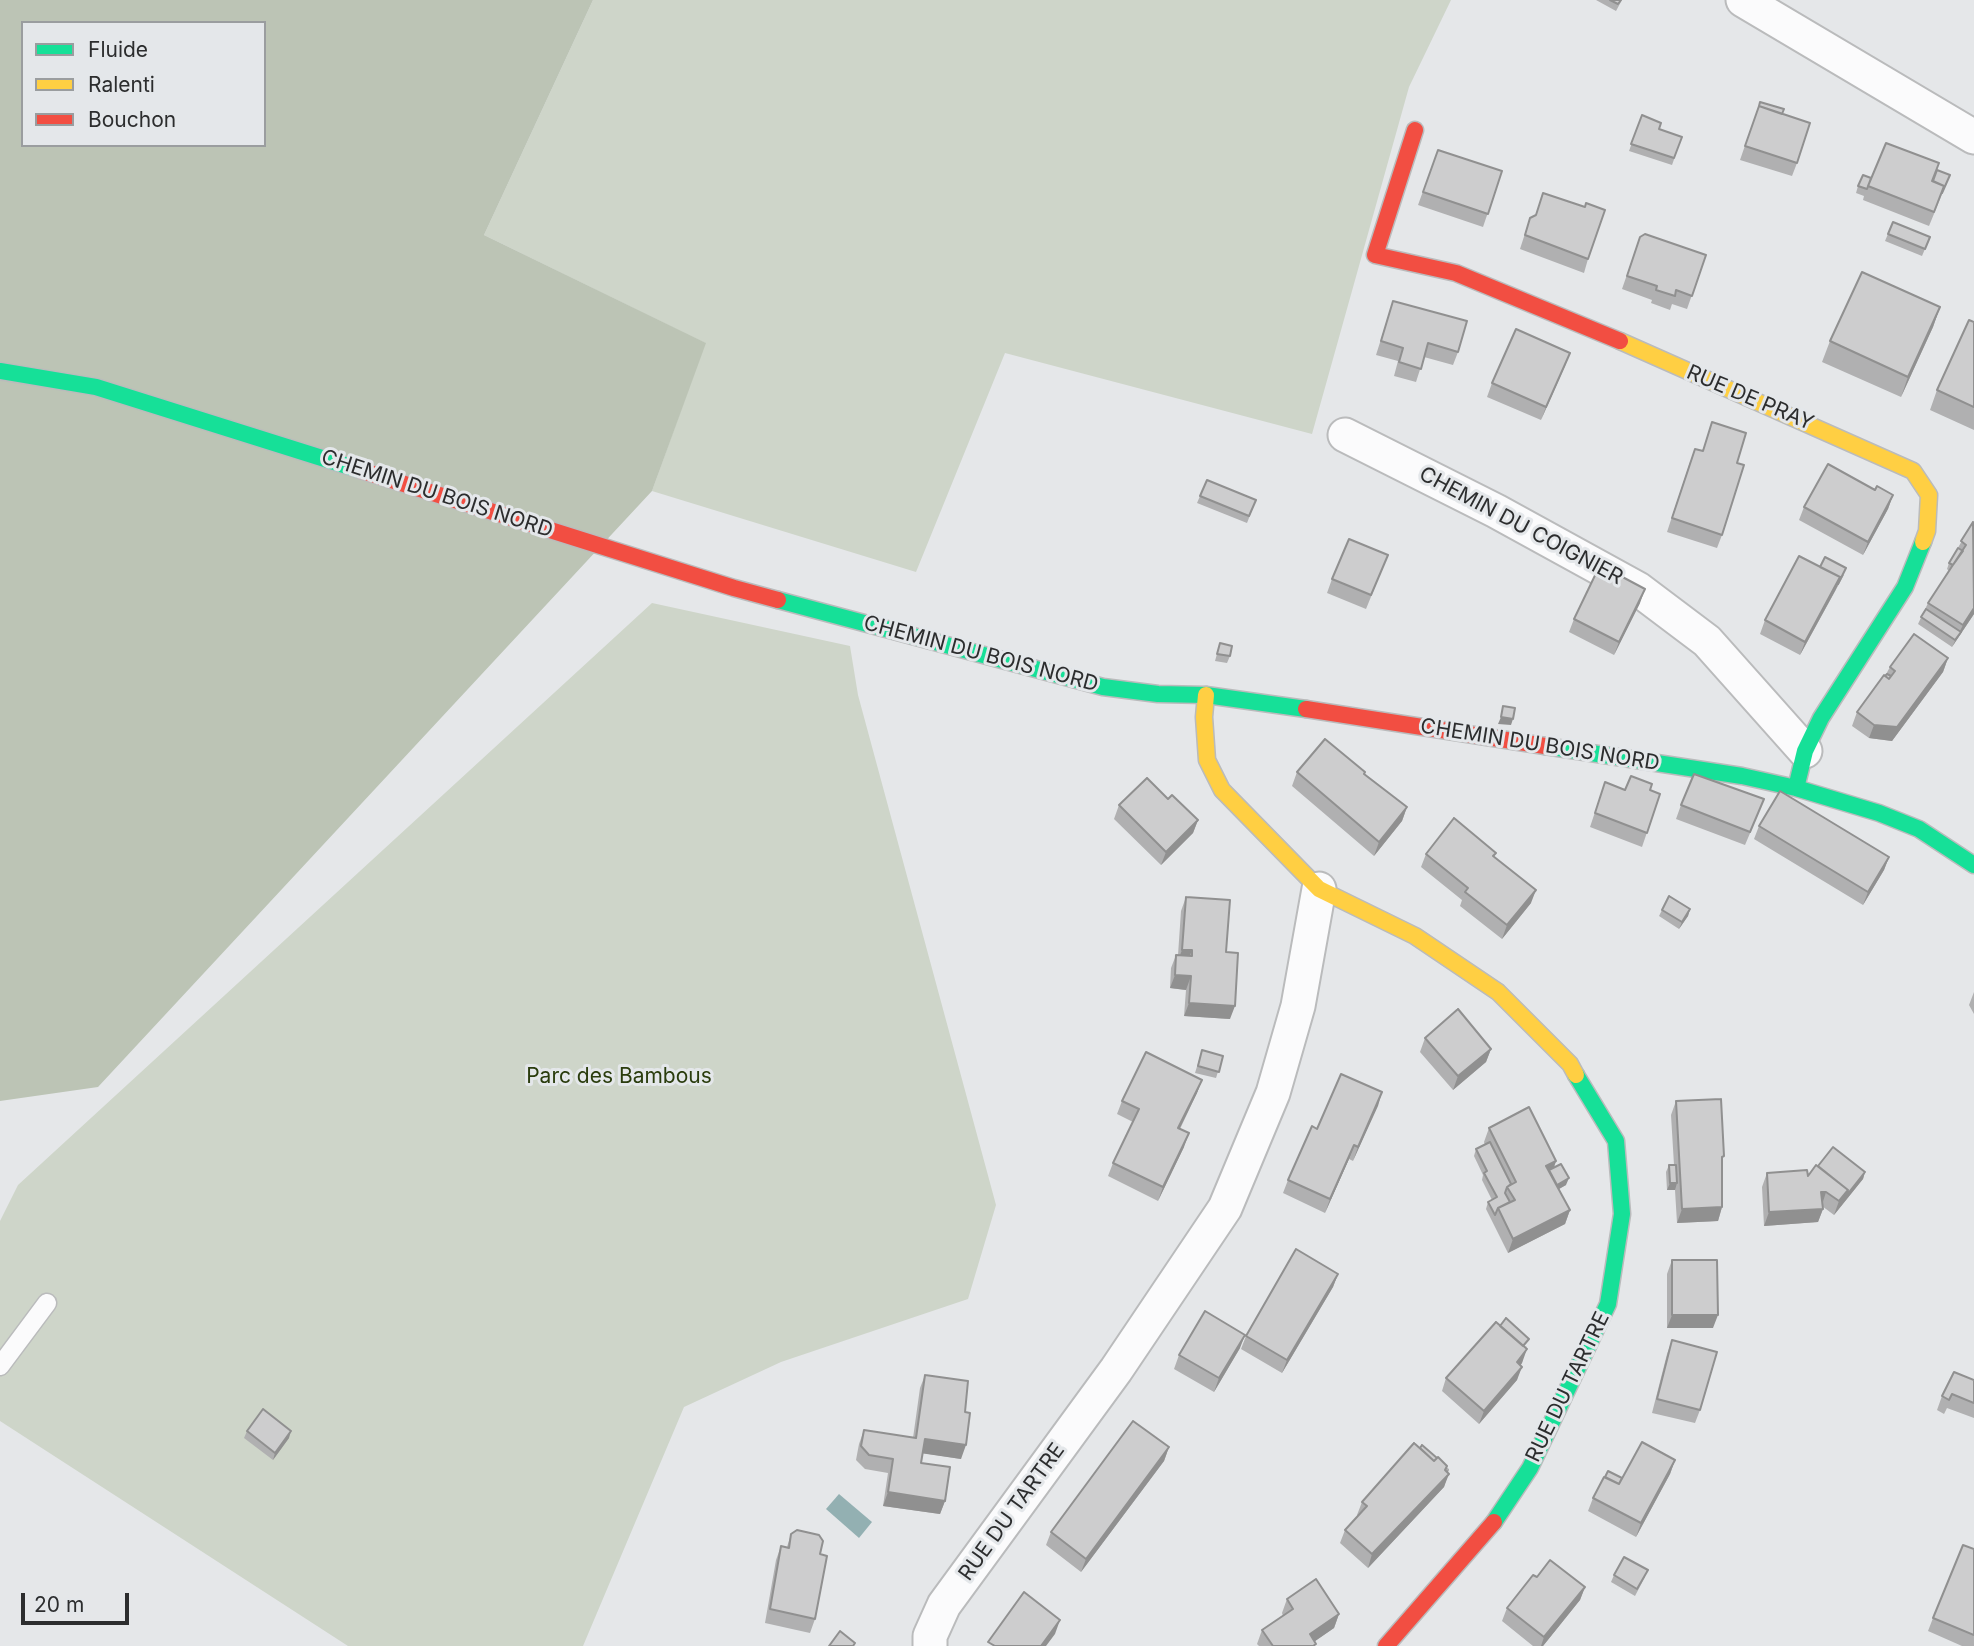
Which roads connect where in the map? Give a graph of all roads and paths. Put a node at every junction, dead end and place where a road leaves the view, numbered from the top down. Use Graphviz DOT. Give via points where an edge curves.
graph roads {
  1 [pos="1743,0"];
  2 [pos="1415,130"];
  3 [pos="1974,137"];
  4 [pos="0,371"];
  5 [pos="1345,435"];
  6 [pos="1206,695"];
  7 [pos="1805,751"];
  8 [pos="1796,788"];
  9 [pos="1974,865"];
  10 [pos="1319,889"];
  11 [pos="47,1303"];
  12 [pos="0,1366"];
  13 [pos="930,1646"];
  14 [pos="1386,1646"];
  1 -- 3 [label="street"];
  2 -- 7 [label="street, RUE DE PRAY" via="1375,255 1456,273 1575,321 1913,471 1929,495 1927,531 1905,587 1821,718"];
  4 -- 6 [label="street, CHEMIN DU BOIS NORD" via="96,387 734,588 1016,665 1103,687"];
  5 -- 7 [label="street, CHEMIN DU COIGNIER" via="1638,589 1707,641"];
  6 -- 8 [label="street, CHEMIN DU BOIS NORD"];
  6 -- 10 [label="street, RUE DU TARTRE" via="1207,760 1222,790"];
  7 -- 8 [label="street, RUE DE PRAY"];
  8 -- 9 [label="street, CHEMIN DU BOIS NORD" via="1919,829"];
  10 -- 13 [label="street, RUE DU TARTRE" via="1298,1006 1273,1093 1225,1208 1116,1370 944,1605"];
  10 -- 14 [label="street, RUE DU TARTRE" via="1415,936 1498,992 1570,1065 1616,1141 1622,1214 1608,1304 1530,1468 1486,1533"];
  11 -- 12 [label="lane"];
}
